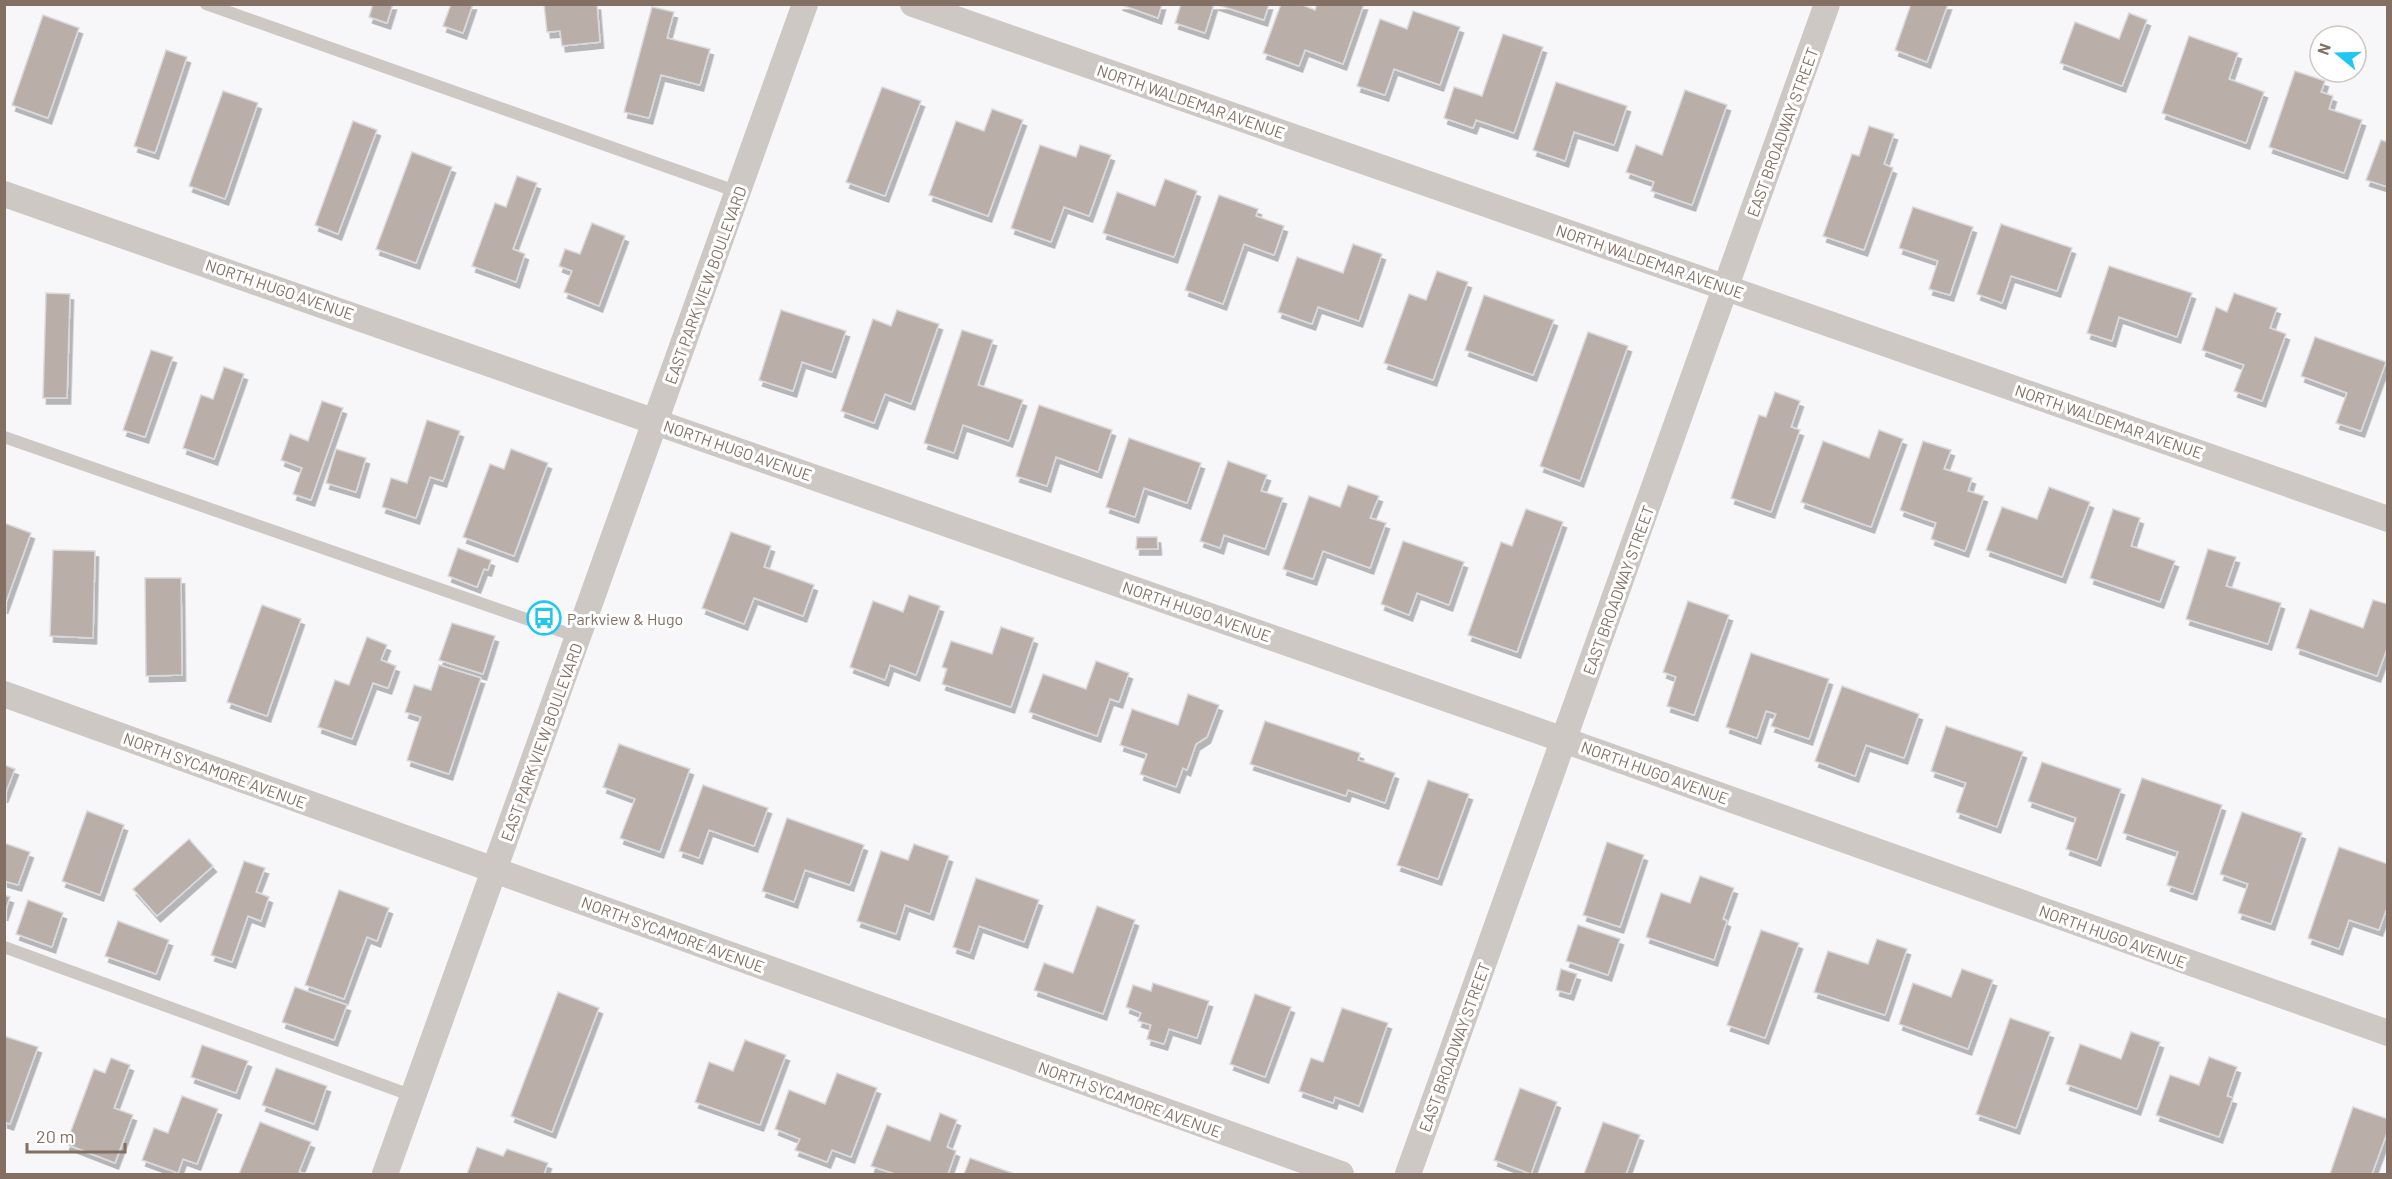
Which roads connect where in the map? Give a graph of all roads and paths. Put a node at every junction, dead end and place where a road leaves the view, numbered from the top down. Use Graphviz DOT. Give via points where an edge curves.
graph roads {
  1 [pos="206,4"];
  2 [pos="805,4"];
  3 [pos="913,4"];
  4 [pos="1827,4"];
  5 [pos="738,192"];
  6 [pos="4,194"];
  7 [pos="1726,288"];
  8 [pos="656,421"];
  9 [pos="4,437"];
  10 [pos="2388,519"];
  11 [pos="578,637"];
  12 [pos="4,694"];
  13 [pos="1564,740"];
  14 [pos="495,870"];
  15 [pos="4,947"];
  16 [pos="2388,1033"];
  17 [pos="413,1096"];
  18 [pos="385,1174"];
  19 [pos="1341,1174"];
  20 [pos="1408,1174"];
  1 -- 5 [label="lane"];
  2 -- 5 [label="street, EAST PARK VIEW BOULEVARD"];
  3 -- 7 [label="street, NORTH WALDEMAR AVENUE"];
  4 -- 7 [label="street, EAST BROADWAY STREET"];
  5 -- 8 [label="street, EAST PARK VIEW BOULEVARD"];
  6 -- 8 [label="street, NORTH HUGO AVENUE"];
  7 -- 10 [label="street, NORTH WALDEMAR AVENUE"];
  7 -- 13 [label="street, EAST BROADWAY STREET"];
  8 -- 11 [label="street, EAST PARK VIEW BOULEVARD"];
  8 -- 13 [label="street, NORTH HUGO AVENUE"];
  9 -- 11 [label="lane"];
  11 -- 14 [label="street, EAST PARK VIEW BOULEVARD"];
  12 -- 14 [label="street, NORTH SYCAMORE AVENUE"];
  13 -- 16 [label="street, NORTH HUGO AVENUE"];
  13 -- 20 [label="street, EAST BROADWAY STREET"];
  14 -- 17 [label="street, EAST PARK VIEW BOULEVARD"];
  14 -- 19 [label="street, NORTH SYCAMORE AVENUE"];
  15 -- 17 [label="lane"];
  17 -- 18 [label="street, EAST PARK VIEW BOULEVARD"];
}
